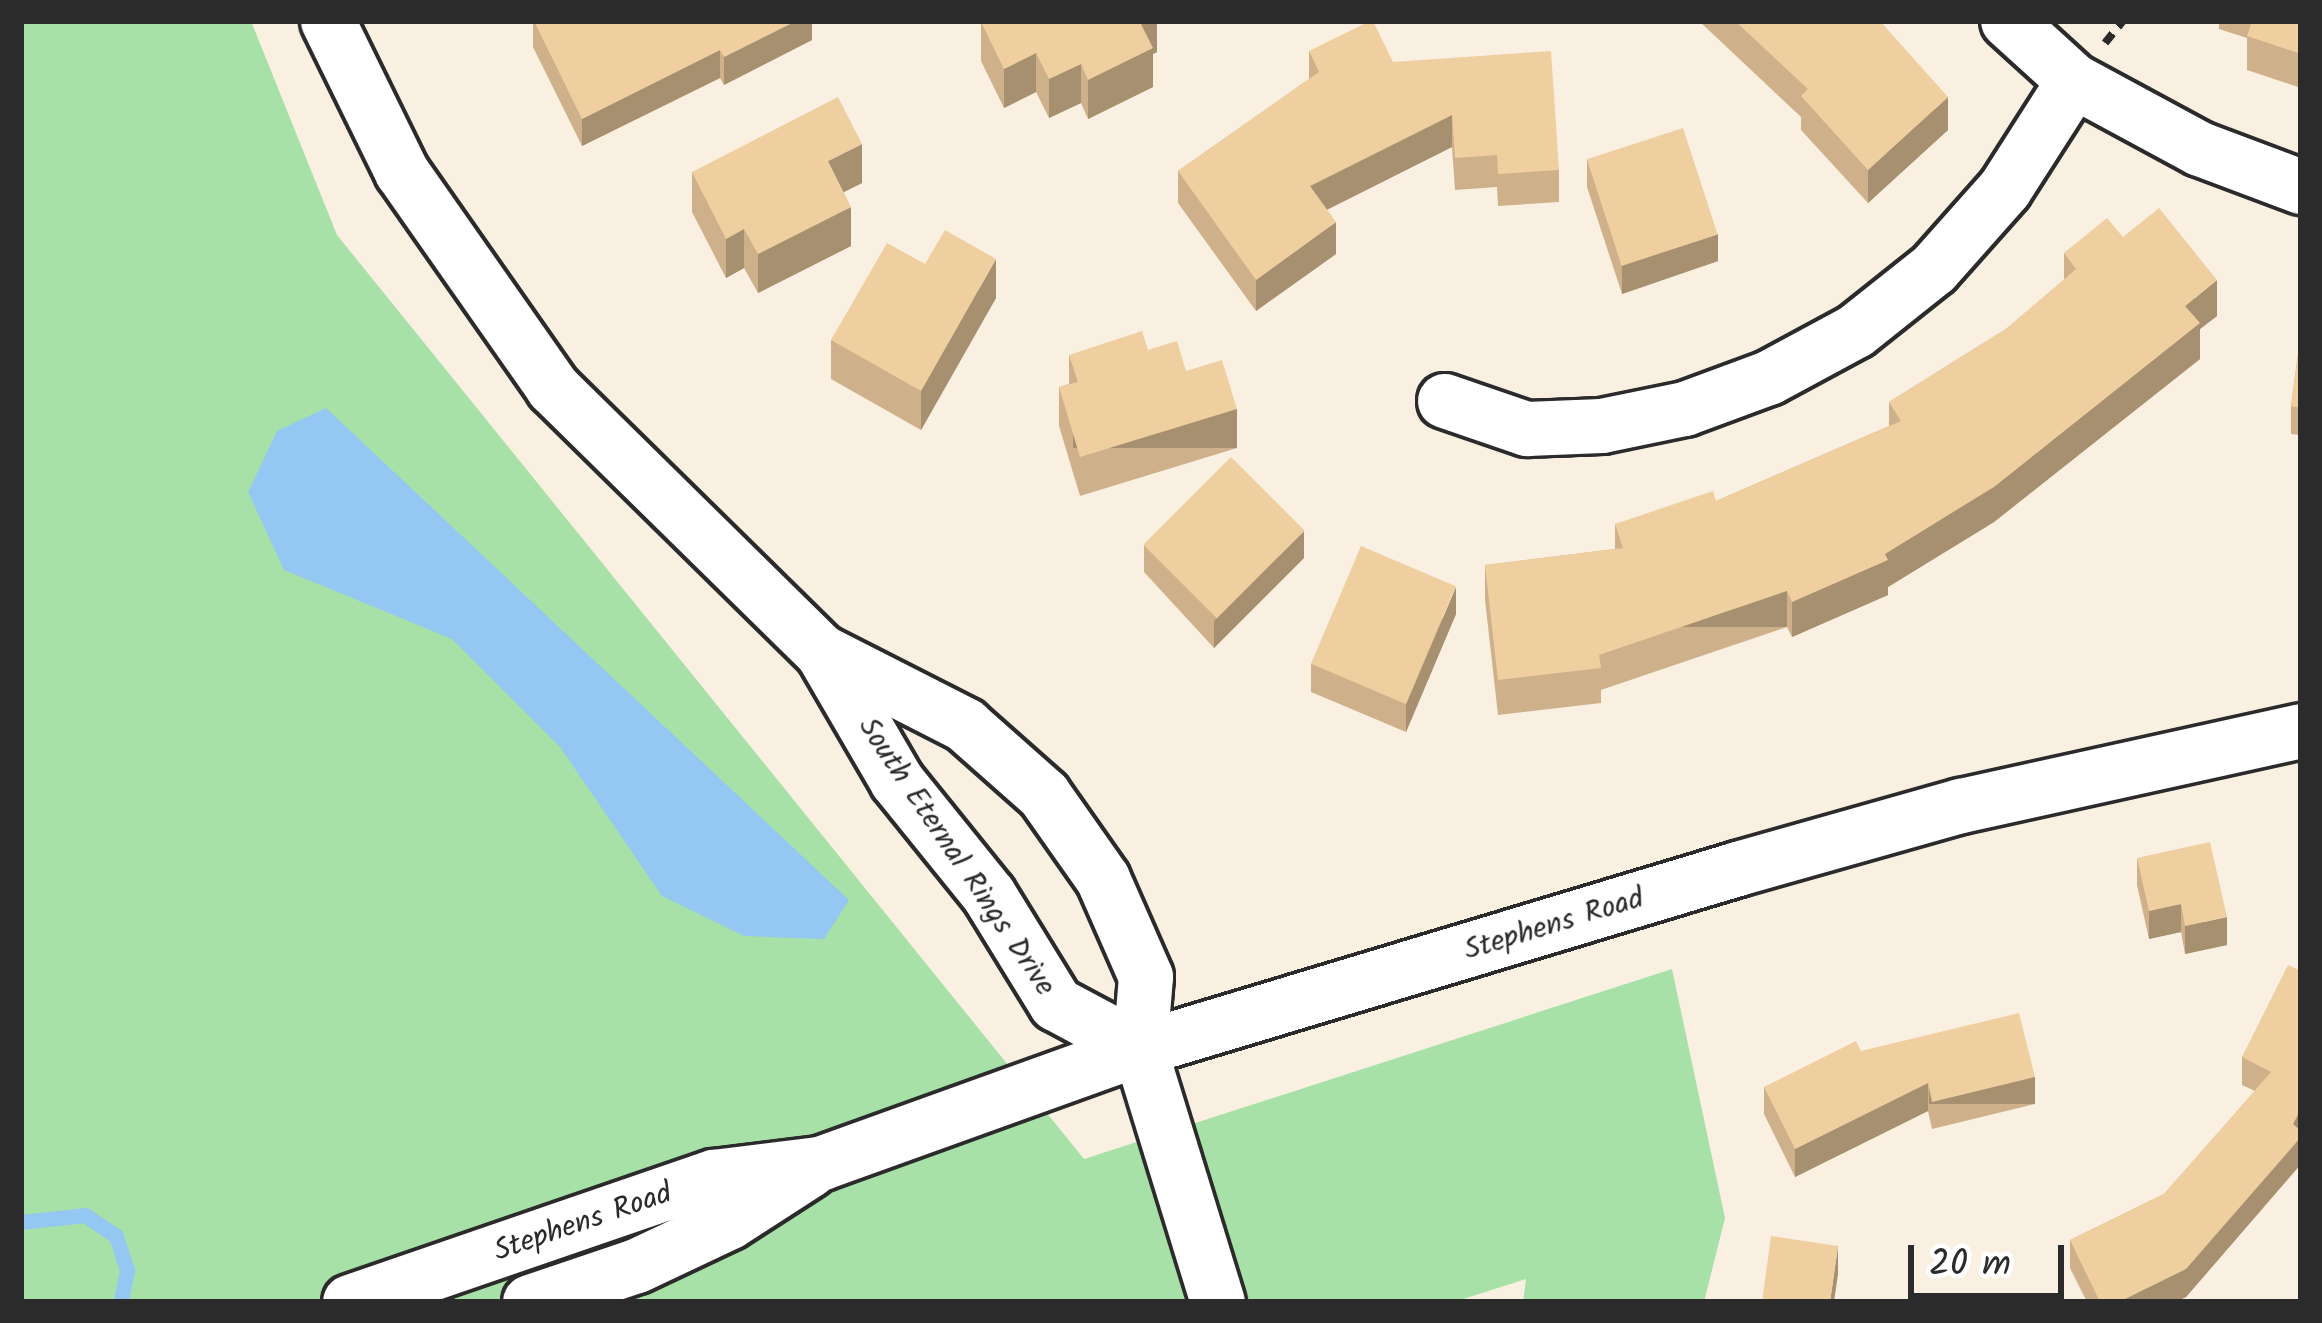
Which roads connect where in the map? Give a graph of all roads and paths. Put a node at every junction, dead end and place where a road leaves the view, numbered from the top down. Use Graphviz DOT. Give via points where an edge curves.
graph roads {
  1 [pos="328,21"];
  2 [pos="2008,21"];
  3 [pos="2074,81"];
  4 [pos="2301,187"];
  5 [pos="1444,401"];
  6 [pos="822,652"];
  7 [pos="2301,731"];
  8 [pos="1140,1049"];
  9 [pos="820,1164"];
  10 [pos="350,1302"];
  11 [pos="530,1302"];
  12 [pos="1218,1302"];
  1 -- 6 [label="street, South Eternal Rings Drive" via="402,172 553,388"];
  2 -- 3 [label="street"];
  3 -- 4 [label="street" via="2200,149"];
  3 -- 5 [label="street" via="2005,189 1934,269 1856,331 1769,378 1685,409 1602,426 1527,429"];
  6 -- 8 [label="street, South Eternal Rings Drive" via="898,781 988,895 1056,1004"];
  6 -- 8 [label="street, South Eternal Rings Drive" via="965,725 1044,795 1103,879 1146,977"];
  7 -- 8 [label="street, Stephens Road" via="1961,806"];
  8 -- 9 [label="street, Stephens Road"];
  8 -- 12 [label="street"];
  9 -- 10 [label="street, Stephens Road" via="714,1177"];
  9 -- 11 [label="street, Stephens Road" via="730,1222 637,1266"];
}
